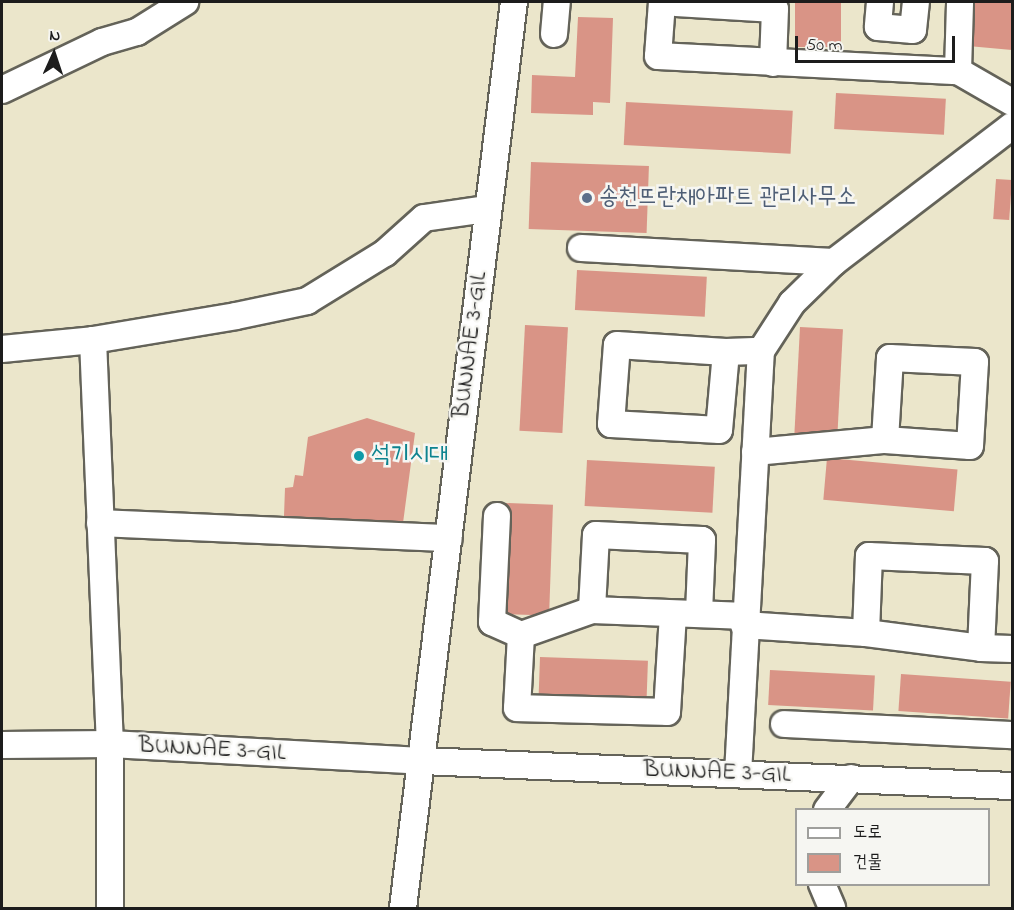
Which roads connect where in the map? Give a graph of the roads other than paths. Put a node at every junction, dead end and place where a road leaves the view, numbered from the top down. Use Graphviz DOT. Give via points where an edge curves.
graph roads {
  1 [pos="185,2"];
  2 [pos="514,2"];
  3 [pos="557,2"];
  4 [pos="669,2"];
  5 [pos="880,2"];
  6 [pos="916,2"];
  7 [pos="960,2"];
  8 [pos="554,34"];
  9 [pos="773,63"];
  10 [pos="958,71"];
  11 [pos="2,90"];
  12 [pos="1012,102"];
  13 [pos="1012,126"];
  14 [pos="487,209"];
  15 [pos="581,248"];
  16 [pos="834,262"];
  17 [pos="93,340"];
  18 [pos="2,349"];
  19 [pos="761,351"];
  20 [pos="726,352"];
  21 [pos="885,440"];
  22 [pos="755,452"];
  23 [pos="497,516"];
  24 [pos="100,523"];
  25 [pos="448,538"];
  26 [pos="592,610"];
  27 [pos="699,613"];
  28 [pos="673,614"];
  29 [pos="745,621"];
  30 [pos="866,633"];
  31 [pos="521,635"];
  32 [pos="981,648"];
  33 [pos="1012,649"];
  34 [pos="784,724"];
  35 [pos="1012,735"];
  36 [pos="110,744"];
  37 [pos="2,745"];
  38 [pos="422,761"];
  39 [pos="738,774"];
  40 [pos="851,778"];
  41 [pos="1012,786"];
  42 [pos="828,808"];
  43 [pos="822,886"];
  44 [pos="110,909"];
  45 [pos="403,909"];
  46 [pos="832,909"];
  1 -- 11 [label="street" via="137,32 102,42"];
  2 -- 14 [label="street, BUNNAE 3-GIL"];
  3 -- 8 [label="street"];
  4 -- 9 [label="street" via="775,9"];
  4 -- 9 [label="street" via="658,56"];
  5 -- 6 [label="street" via="878,27 913,30"];
  7 -- 10 [label="street"];
  9 -- 10 [label="street"];
  10 -- 12 [label="street"];
  13 -- 16 [label="street"];
  14 -- 17 [label="street" via="424,218 385,253 307,301"];
  14 -- 25 [label="street, BUNNAE 3-GIL"];
  15 -- 16 [label="street"];
  16 -- 19 [label="street" via="792,303"];
  17 -- 18 [label="street"];
  17 -- 24 [label="street"];
  19 -- 20 [label="street"];
  19 -- 22 [label="street"];
  20 -- 20 [label="street" via="617,345 611,424 719,430"];
  21 -- 21 [label="street" via="970,446 975,362 890,358"];
  21 -- 22 [label="street"];
  22 -- 29 [label="street"];
  23 -- 31 [label="street" via="492,622"];
  24 -- 25 [label="street"];
  24 -- 36 [label="street"];
  25 -- 38 [label="street, BUNNAE 3-GIL"];
  26 -- 27 [label="street" via="596,535 702,540"];
  26 -- 28 [label="street"];
  26 -- 31 [label="street"];
  27 -- 28 [label="street"];
  27 -- 29 [label="street"];
  28 -- 31 [label="street" via="667,712 517,708"];
  29 -- 30 [label="street"];
  29 -- 39 [label="street"];
  30 -- 32 [label="street"];
  30 -- 32 [label="street" via="869,556 985,561"];
  32 -- 33 [label="street"];
  34 -- 35 [label="street"];
  36 -- 37 [label="street, BUNNAE 3-GIL"];
  36 -- 38 [label="street, BUNNAE 3-GIL"];
  36 -- 44 [label="street"];
  38 -- 39 [label="street, BUNNAE 3-GIL"];
  38 -- 45 [label="street"];
  39 -- 40 [label="street, BUNNAE 3-GIL"];
  40 -- 41 [label="street, BUNNAE 3-GIL"];
  40 -- 42 [label="street"];
  43 -- 46 [label="street"];
}
